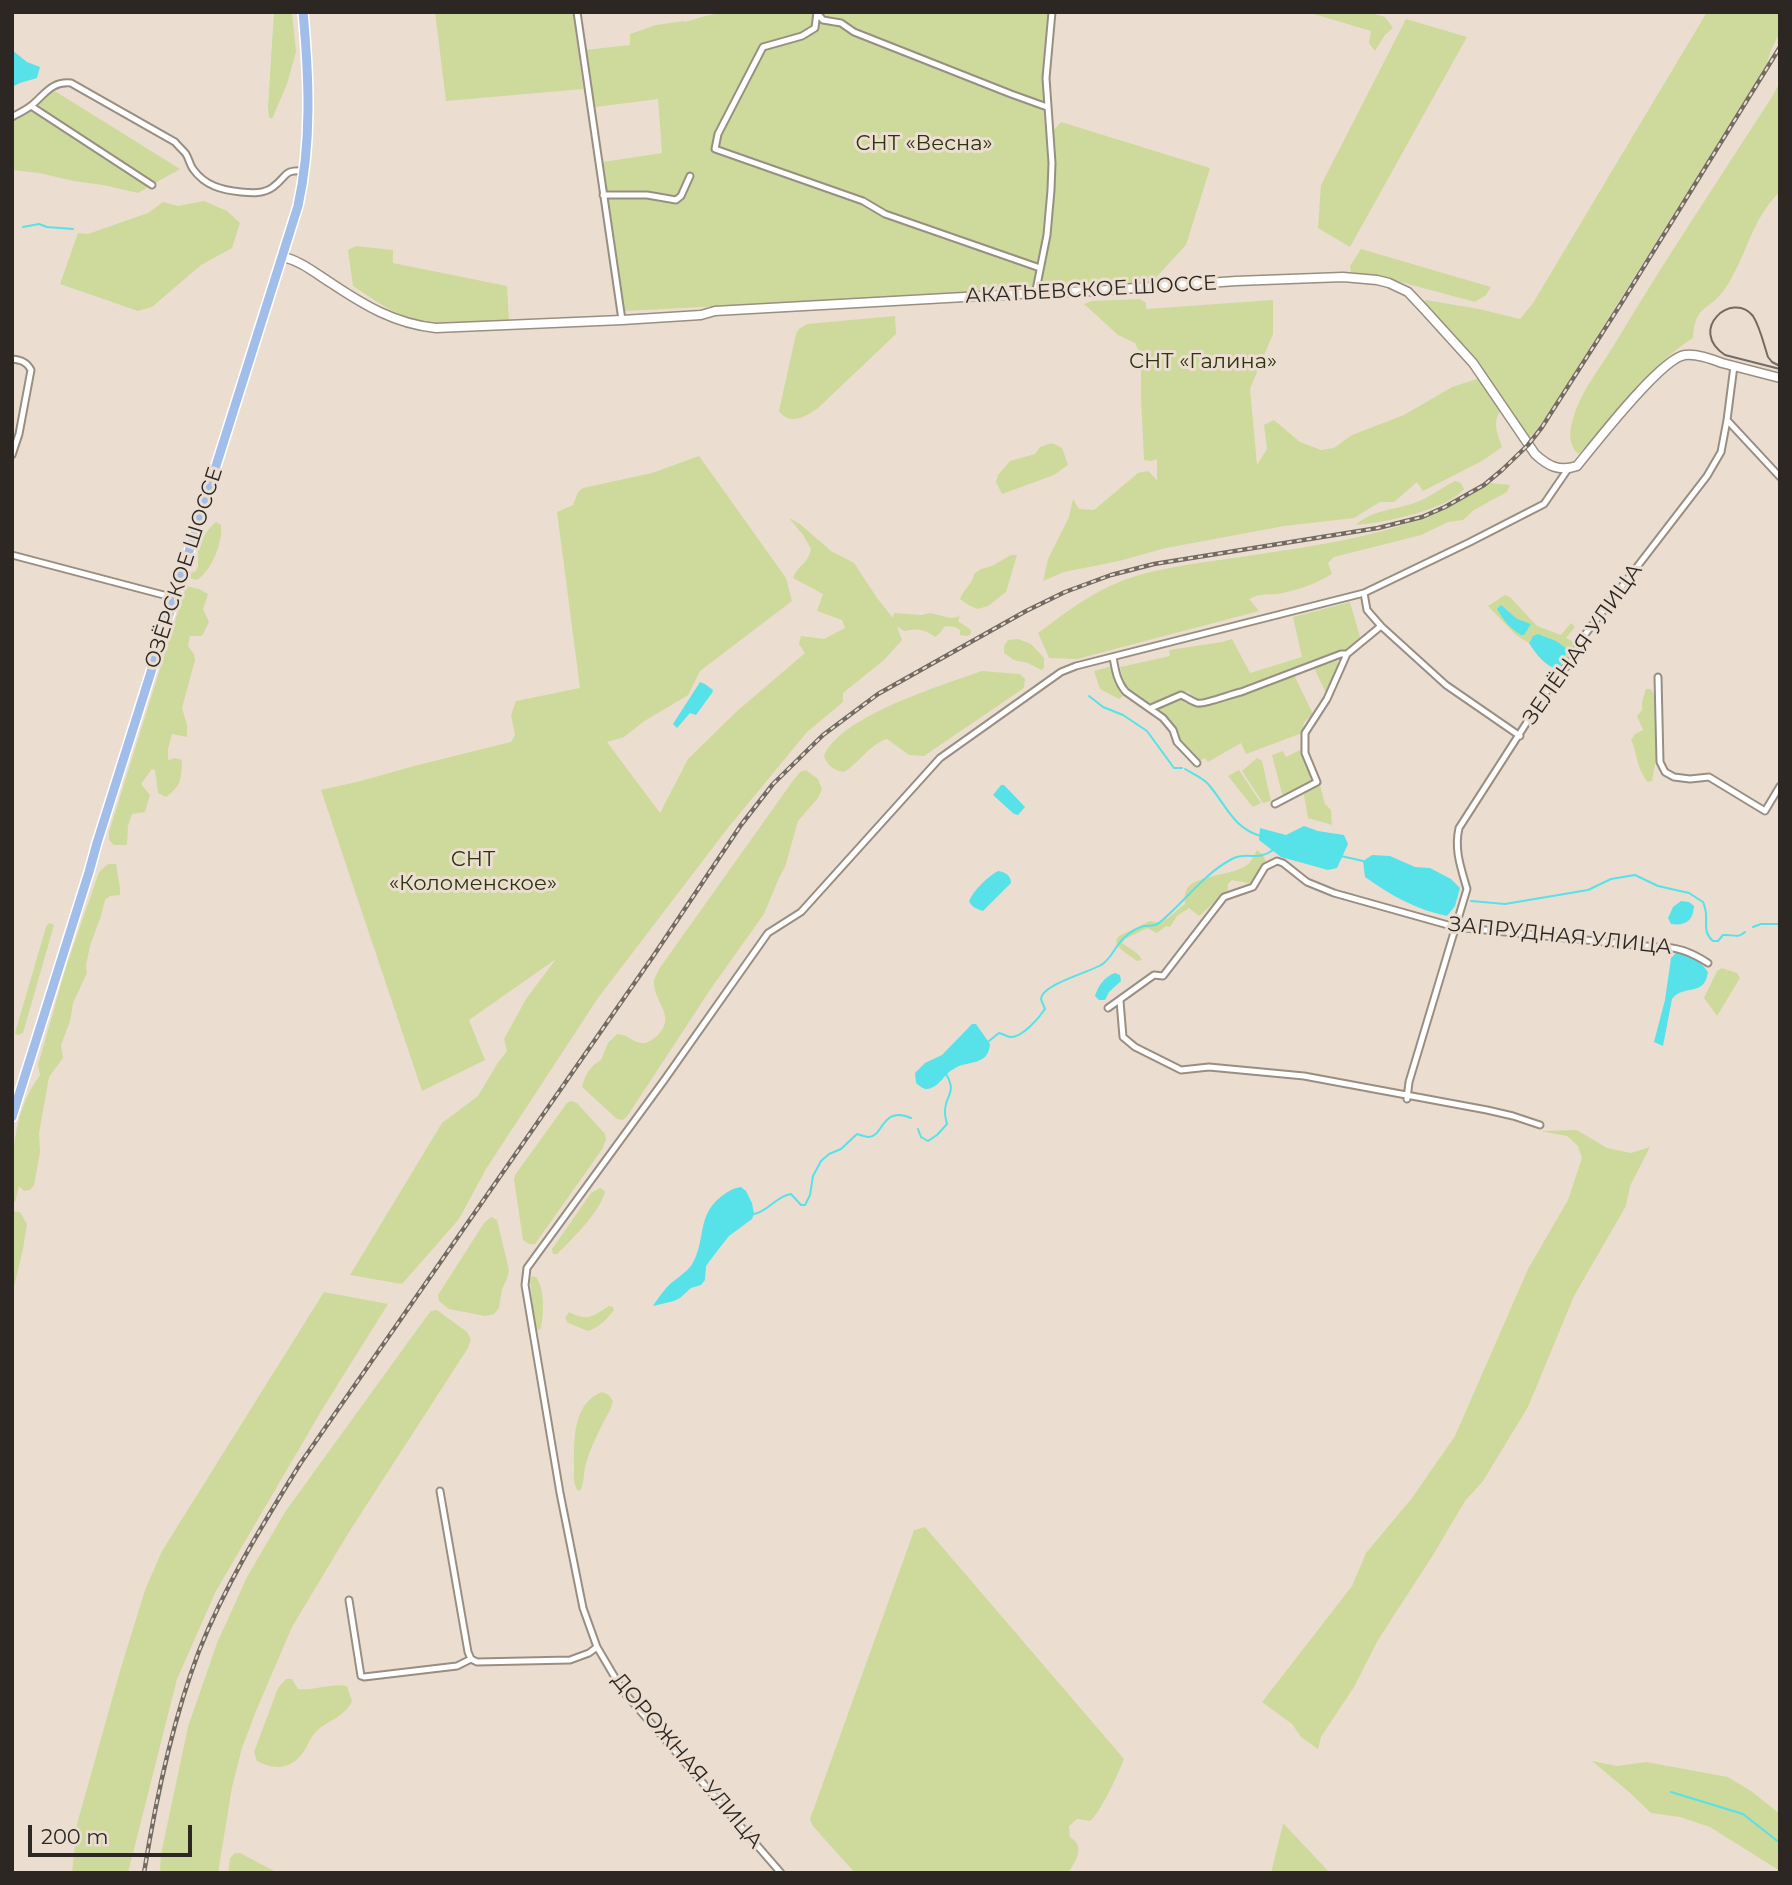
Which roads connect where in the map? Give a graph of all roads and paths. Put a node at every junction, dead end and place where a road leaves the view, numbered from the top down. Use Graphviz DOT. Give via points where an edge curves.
graph roads {
  1 [pos="303,12"];
  2 [pos="577,12"];
  3 [pos="1052,12"];
  4 [pos="817,13"];
  5 [pos="31,106"];
  6 [pos="1047,107"];
  7 [pos="12,117"];
  8 [pos="305,171"];
  9 [pos="690,176"];
  10 [pos="152,185"];
  11 [pos="603,195"];
  12 [pos="283,257"];
  13 [pos="1040,268"];
  14 [pos="1036,290"];
  15 [pos="622,320"];
  16 [pos="12,359"];
  17 [pos="1734,366"];
  18 [pos="1780,378"];
  19 [pos="1727,420"];
  20 [pos="12,455"];
  21 [pos="1568,469"];
  22 [pos="1780,477"];
  23 [pos="12,555"];
  24 [pos="1364,593"];
  25 [pos="175,598"];
  26 [pos="1381,626"];
  27 [pos="1347,654"];
  28 [pos="1113,657"];
  29 [pos="1658,677"];
  30 [pos="1151,708"];
  31 [pos="1520,736"];
  32 [pos="1196,763"];
  33 [pos="1780,786"];
  34 [pos="1275,804"];
  35 [pos="1455,927"];
  36 [pos="1708,963"];
  37 [pos="1120,1001"];
  38 [pos="1108,1008"];
  39 [pos="1407,1097"];
  40 [pos="12,1117"];
  41 [pos="1540,1125"];
  42 [pos="440,1491"];
  43 [pos="349,1600"];
  44 [pos="597,1647"];
  45 [pos="471,1659"];
  46 [pos="781,1873"];
  1 -- 8 [label="main road, ОЗЁРСКОЕ ШОССЕ" via="308,96"];
  2 -- 11 [label="street"];
  3 -- 6 [label="street"];
  4 -- 6 [label="street" via="823,20 841,23"];
  4 -- 13 [label="street" via="815,28 763,47 718,134 715,149"];
  5 -- 7 [label="street"];
  5 -- 8 [label="street" via="57,83 76,85 175,142 199,176 217,188 266,191 286,173"];
  5 -- 10 [label="street"];
  6 -- 13 [label="street" via="1052,163"];
  8 -- 12 [label="main road, ОЗЁРСКОЕ ШОССЕ"];
  9 -- 11 [label="street" via="676,200"];
  11 -- 15 [label="street"];
  12 -- 15 [label="main road, АКАТЬЕВСКОЕ ШОССЕ" via="298,261 382,314 424,327"];
  12 -- 25 [label="main road, ОЗЁРСКОЕ ШОССЕ"];
  13 -- 14 [label="street"];
  15 -- 21 [label="main road, АКАТЬЕВСКОЕ ШОССЕ" via="1236,281 1343,276 1377,280 1408,292 1473,363 1535,454 1556,468"];
  16 -- 20 [label="street" via="31,370"];
  17 -- 18 [label="main road"];
  17 -- 19 [label="street, ЗЕЛЁНАЯ УЛИЦА"];
  17 -- 21 [label="main road" via="1692,355 1677,357 1639,393 1577,466"];
  19 -- 22 [label="street"];
  19 -- 31 [label="street, ЗЕЛЁНАЯ УЛИЦА" via="1721,452 1707,476 1583,638"];
  21 -- 24 [label="street, ДОРОЖНАЯ УЛИЦА" via="1544,503"];
  23 -- 25 [label="street"];
  24 -- 26 [label="street" via="1367,610"];
  24 -- 28 [label="street, ДОРОЖНАЯ УЛИЦА"];
  25 -- 40 [label="main road, ОЗЁРСКОЕ ШОССЕ"];
  26 -- 27 [label="street"];
  26 -- 31 [label="street" via="1446,684"];
  27 -- 30 [label="street" via="1203,704 1181,695"];
  27 -- 34 [label="street" via="1306,733 1305,753 1317,782"];
  28 -- 30 [label="street" via="1121,687"];
  28 -- 44 [label="street, ДОРОЖНАЯ УЛИЦА" via="1061,671 940,758 801,912 768,933 527,1268 525,1285 559,1493 583,1608"];
  29 -- 33 [label="street" via="1660,762 1665,772 1690,779 1709,777 1765,811"];
  30 -- 32 [label="street" via="1174,730 1177,742"];
  31 -- 35 [label="street, ЗЕЛЁНАЯ УЛИЦА" via="1459,828 1458,857 1467,889"];
  35 -- 36 [label="street, ЗАПРУДНАЯ УЛИЦА" via="1672,946"];
  35 -- 37 [label="street, ЗАПРУДНАЯ УЛИЦА" via="1307,882 1277,861 1265,867 1253,887 1224,897 1163,976 1154,975"];
  35 -- 39 [label="street, ЗЕЛЁНАЯ УЛИЦА"];
  37 -- 38 [label="street, ЗАПРУДНАЯ УЛИЦА"];
  37 -- 39 [label="street" via="1123,1037 1181,1070 1209,1067 1304,1076"];
  39 -- 41 [label="street" via="1487,1110"];
  42 -- 45 [label="street"];
  43 -- 45 [label="street" via="360,1676 457,1666"];
  44 -- 45 [label="street" via="570,1660"];
  44 -- 46 [label="street, ДОРОЖНАЯ УЛИЦА" via="624,1690"];
}
